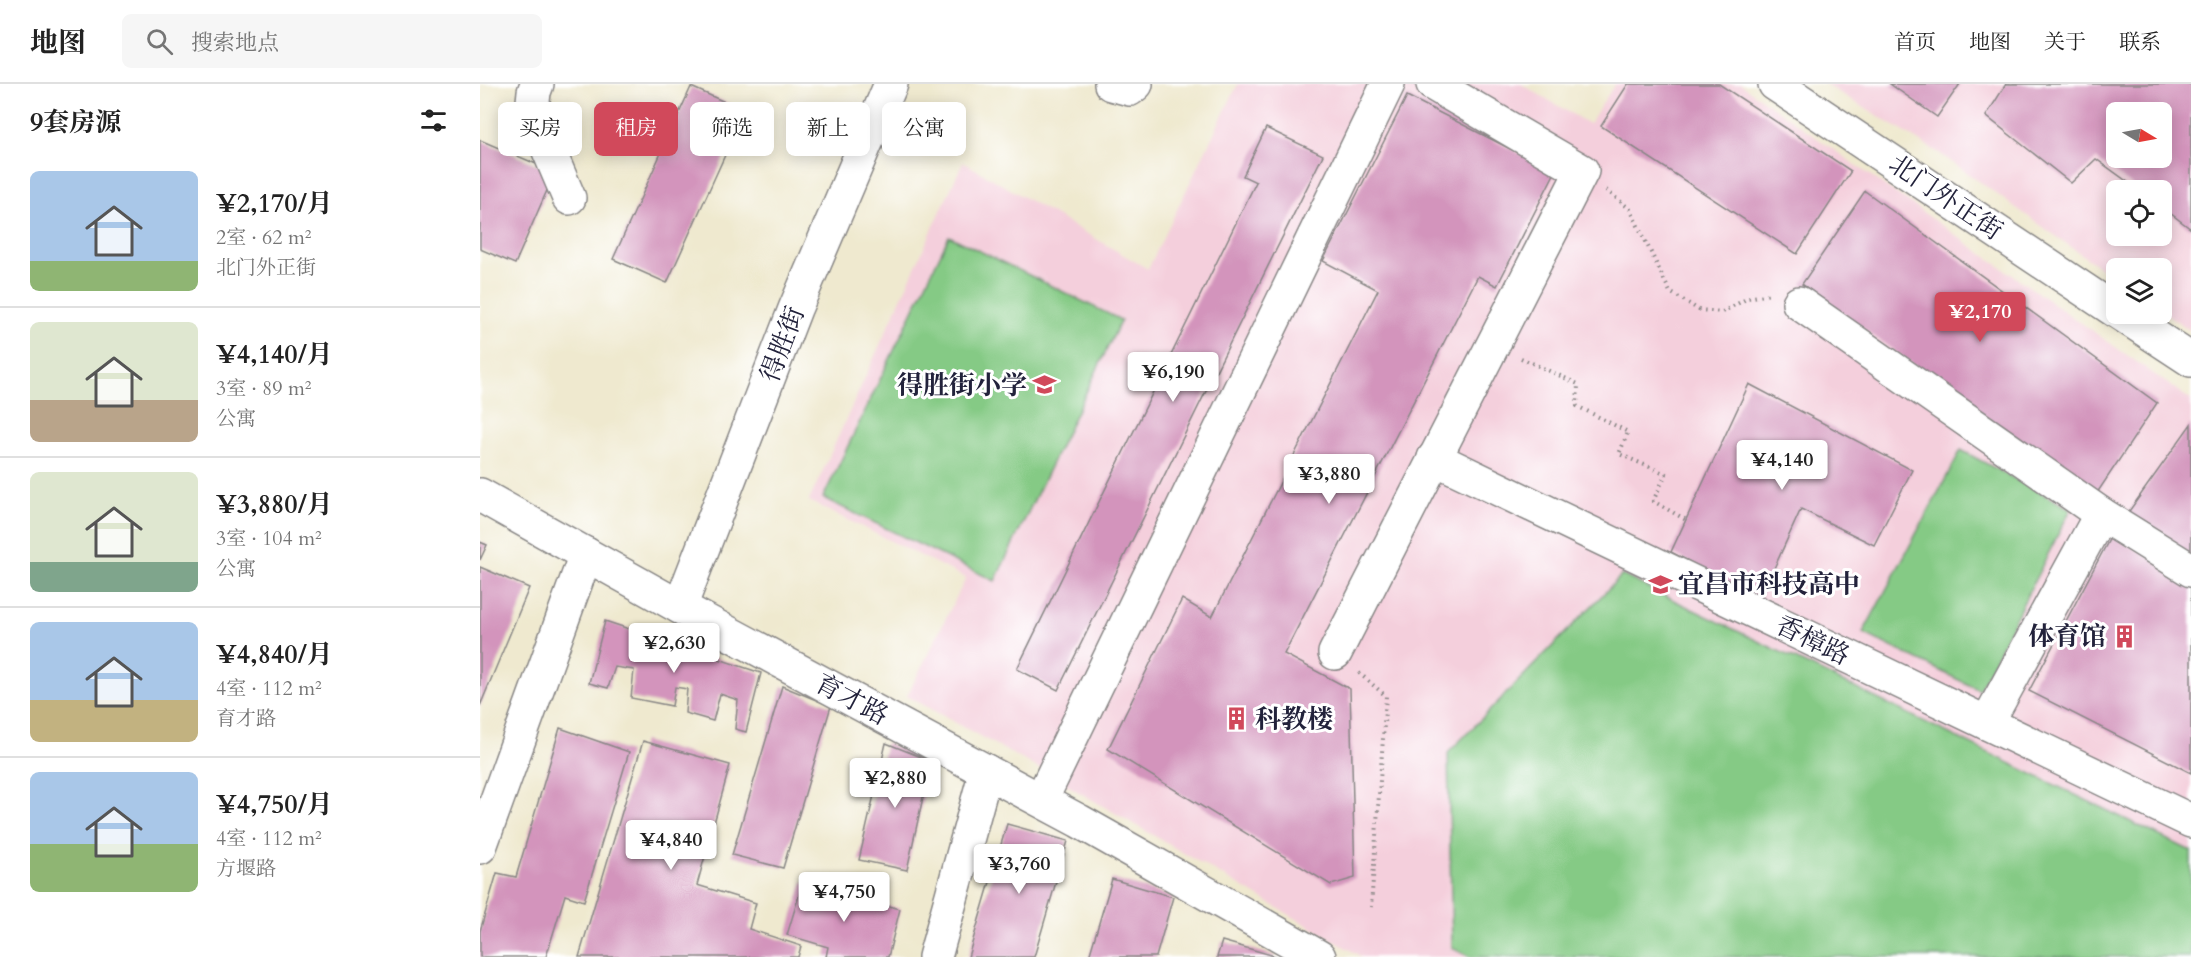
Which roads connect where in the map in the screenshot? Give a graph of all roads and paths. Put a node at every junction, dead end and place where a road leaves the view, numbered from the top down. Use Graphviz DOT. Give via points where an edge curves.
graph roads {
  1 [pos="537,84"];
  2 [pos="891,84"];
  3 [pos="1111,84"];
  4 [pos="1136,84"];
  5 [pos="1388,84"];
  6 [pos="1434,84"];
  7 [pos="1775,84"];
  8 [pos="1582,171"];
  9 [pos="569,198"];
  10 [pos="1800,303"];
  11 [pos="2106,304"];
  12 [pos="2136,324"];
  13 [pos="1519,358"];
  14 [pos="2191,360"];
  15 [pos="1434,458"];
  16 [pos="480,495"];
  17 [pos="2101,514"];
  18 [pos="1686,520"];
  19 [pos="586,554"];
  20 [pos="2191,570"];
  21 [pos="680,607"];
  22 [pos="1335,652"];
  23 [pos="1987,723"];
  24 [pos="986,771"];
  25 [pos="1041,800"];
  26 [pos="2191,821"];
  27 [pos="480,847"];
  28 [pos="1371,908"];
  29 [pos="1314,956"];
  30 [pos="935,957"];
  1 -- 9 [label="street" via="532,111"];
  2 -- 21 [label="street, 得胜街" via="795,309"];
  3 -- 4 [label="street" via="1130,88"];
  5 -- 25 [label="street"];
  6 -- 8 [label="street"];
  7 -- 11 [label="street, 北门外正街"];
  8 -- 10 [label="path" via="1630,208 1670,292 1699,310 1722,312 1748,298 1772,294"];
  8 -- 15 [label="street"];
  10 -- 17 [label="street"];
  12 -- 14 [label="street"];
  13 -- 18 [label="path" via="1578,384 1577,406 1628,432 1619,454 1666,474 1653,501"];
  15 -- 22 [label="street"];
  15 -- 23 [label="street, 香樟路"];
  16 -- 19 [label="street, 育才路"];
  17 -- 20 [label="street"];
  17 -- 23 [label="street"];
  19 -- 21 [label="street, 育才路"];
  19 -- 27 [label="street"];
  21 -- 24 [label="street, 育才路"];
  22 -- 28 [label="path" via="1386,696"];
  23 -- 26 [label="street, 香樟路"];
  24 -- 25 [label="street, 育才路"];
  24 -- 30 [label="street"];
  25 -- 29 [label="street, 育才路"];
}
